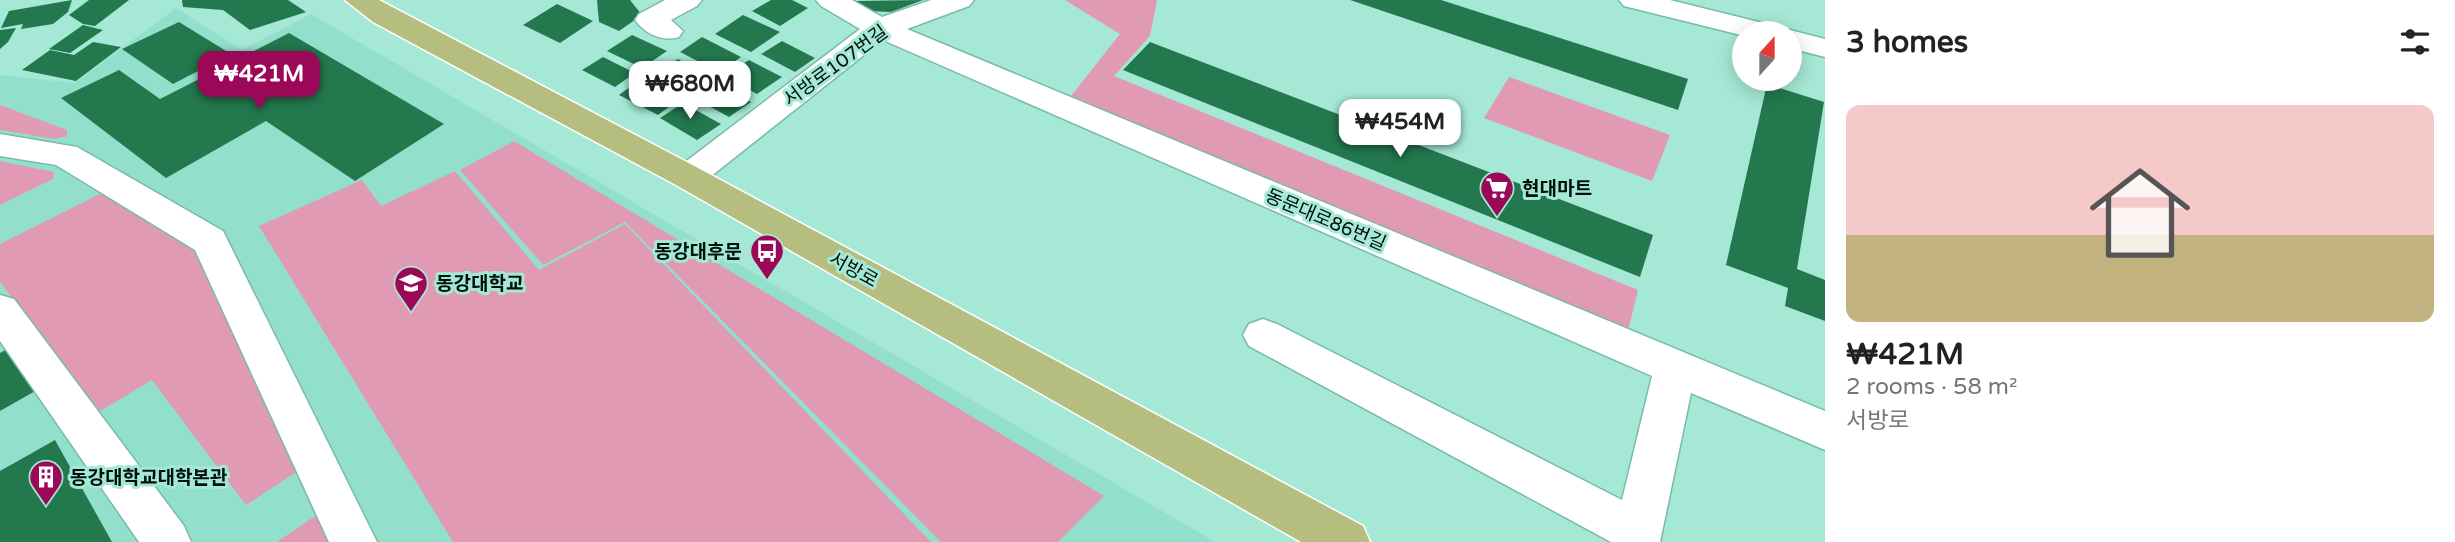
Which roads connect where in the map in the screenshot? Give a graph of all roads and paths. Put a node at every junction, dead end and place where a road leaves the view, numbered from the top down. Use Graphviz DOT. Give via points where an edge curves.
graph roads {
  1 [pos="360,0"];
  2 [pos="687,0"];
  3 [pos="831,0"];
  4 [pos="959,0"];
  5 [pos="1634,0"];
  6 [pos="1732,24"];
  7 [pos="880,28"];
  8 [pos="668,31"];
  9 [pos="1802,42"];
  10 [pos="1825,48"];
  11 [pos="0,145"];
  12 [pos="688,177"];
  13 [pos="0,310"];
  14 [pos="1263,335"];
  15 [pos="1675,367"];
  16 [pos="1825,431"];
  17 [pos="1637,537"];
  18 [pos="167,542"];
  19 [pos="354,542"];
  20 [pos="1346,542"];
  1 -- 12 [label="main road, 서방로"];
  2 -- 8 [label="lane" via="650,20"];
  3 -- 7 [label="lane, 동문대로86번길"];
  4 -- 7 [label="lane, 서방로107번길"];
  5 -- 6 [label="lane"];
  7 -- 12 [label="lane, 서방로107번길"];
  7 -- 15 [label="lane, 동문대로86번길"];
  9 -- 10 [label="lane"];
  11 -- 19 [label="lane" via="65,155 210,241"];
  12 -- 20 [label="main road, 서방로"];
  13 -- 18 [label="lane"];
  14 -- 17 [label="lane"];
  15 -- 16 [label="lane, 동문대로86번길"];
  15 -- 17 [label="lane"];
}
